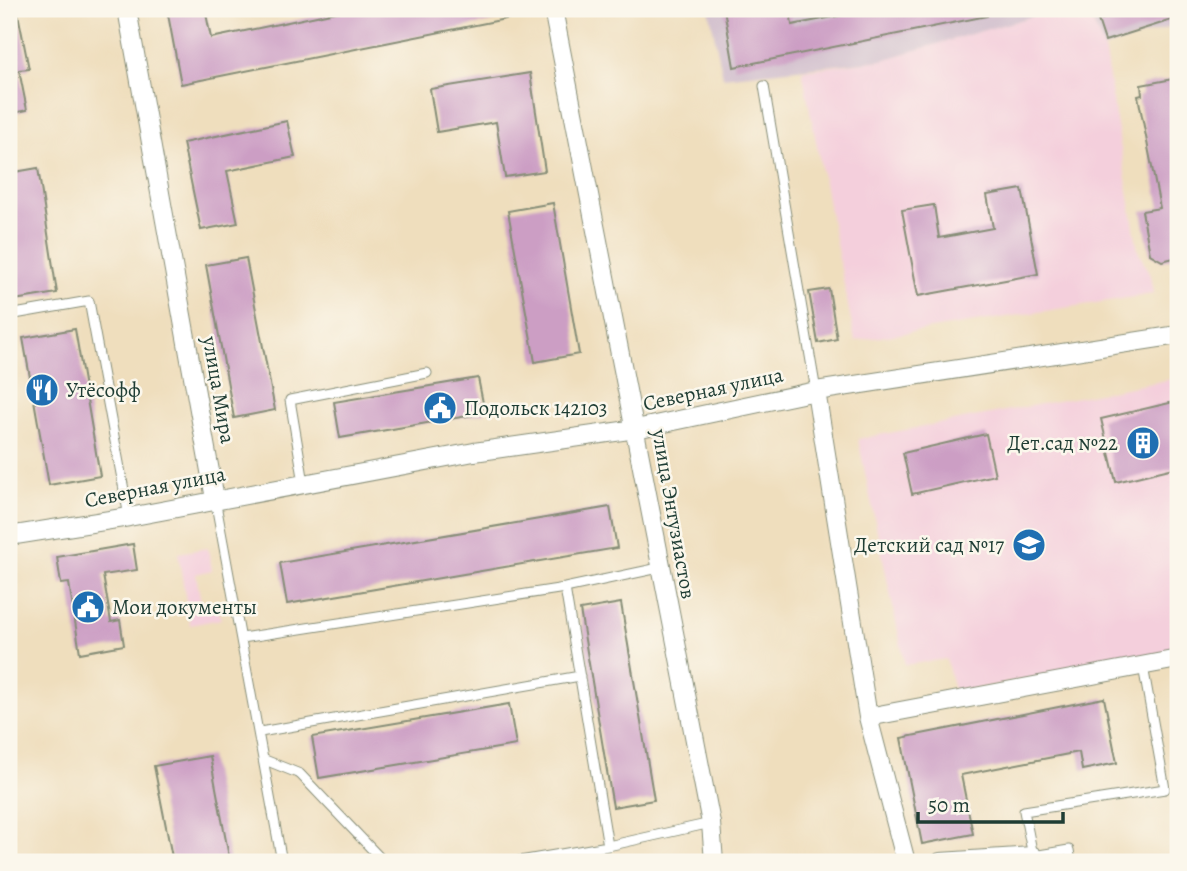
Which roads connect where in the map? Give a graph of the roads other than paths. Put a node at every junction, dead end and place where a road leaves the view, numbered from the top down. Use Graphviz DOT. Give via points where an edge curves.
graph roads {
  1 [pos="127,9"];
  2 [pos="553,9"];
  3 [pos="764,86"];
  4 [pos="9,315"];
  5 [pos="1178,335"];
  6 [pos="427,373"];
  7 [pos="816,391"];
  8 [pos="636,429"];
  9 [pos="304,483"];
  10 [pos="215,499"];
  11 [pos="129,517"];
  12 [pos="9,536"];
  13 [pos="659,568"];
  14 [pos="565,588"];
  15 [pos="242,638"];
  16 [pos="1178,659"];
  17 [pos="1143,666"];
  18 [pos="580,676"];
  19 [pos="868,717"];
  20 [pos="260,732"];
  21 [pos="265,760"];
  22 [pos="711,824"];
  23 [pos="608,846"];
  24 [pos="1033,856"];
  25 [pos="282,862"];
  26 [pos="384,862"];
  27 [pos="514,862"];
  28 [pos="714,862"];
  29 [pos="906,862"];
  30 [pos="940,862"];
  31 [pos="1071,862"];
  1 -- 10 [label="street, улица Мира"];
  2 -- 8 [label="street, улица Энтузиастов"];
  3 -- 7 [label="lane"];
  4 -- 11 [label="lane" via="89,301"];
  5 -- 7 [label="street, Северная улица"];
  6 -- 9 [label="lane" via="290,400"];
  7 -- 8 [label="street, Северная улица"];
  7 -- 19 [label="street"];
  8 -- 9 [label="street, Северная улица"];
  8 -- 13 [label="street, улица Энтузиастов"];
  9 -- 10 [label="street, Северная улица"];
  10 -- 11 [label="street, Северная улица"];
  10 -- 15 [label="lane, улица Мира"];
  11 -- 12 [label="street, Северная улица"];
  13 -- 14 [label="lane"];
  13 -- 22 [label="street, улица Энтузиастов"];
  14 -- 15 [label="lane"];
  14 -- 18 [label="lane"];
  15 -- 20 [label="lane, улица Мира"];
  16 -- 17 [label="street"];
  17 -- 19 [label="street"];
  17 -- 24 [label="lane" via="1165,789 1024,811"];
  18 -- 20 [label="lane"];
  18 -- 23 [label="lane"];
  19 -- 29 [label="street"];
  20 -- 21 [label="lane, улица Мира"];
  21 -- 25 [label="lane, улица Мира"];
  21 -- 26 [label="lane" via="300,774"];
  22 -- 23 [label="lane"];
  22 -- 28 [label="street, улица Энтузиастов"];
  23 -- 27 [label="lane"];
  24 -- 30 [label="street"];
  24 -- 31 [label="lane" via="1069,850"];
}
